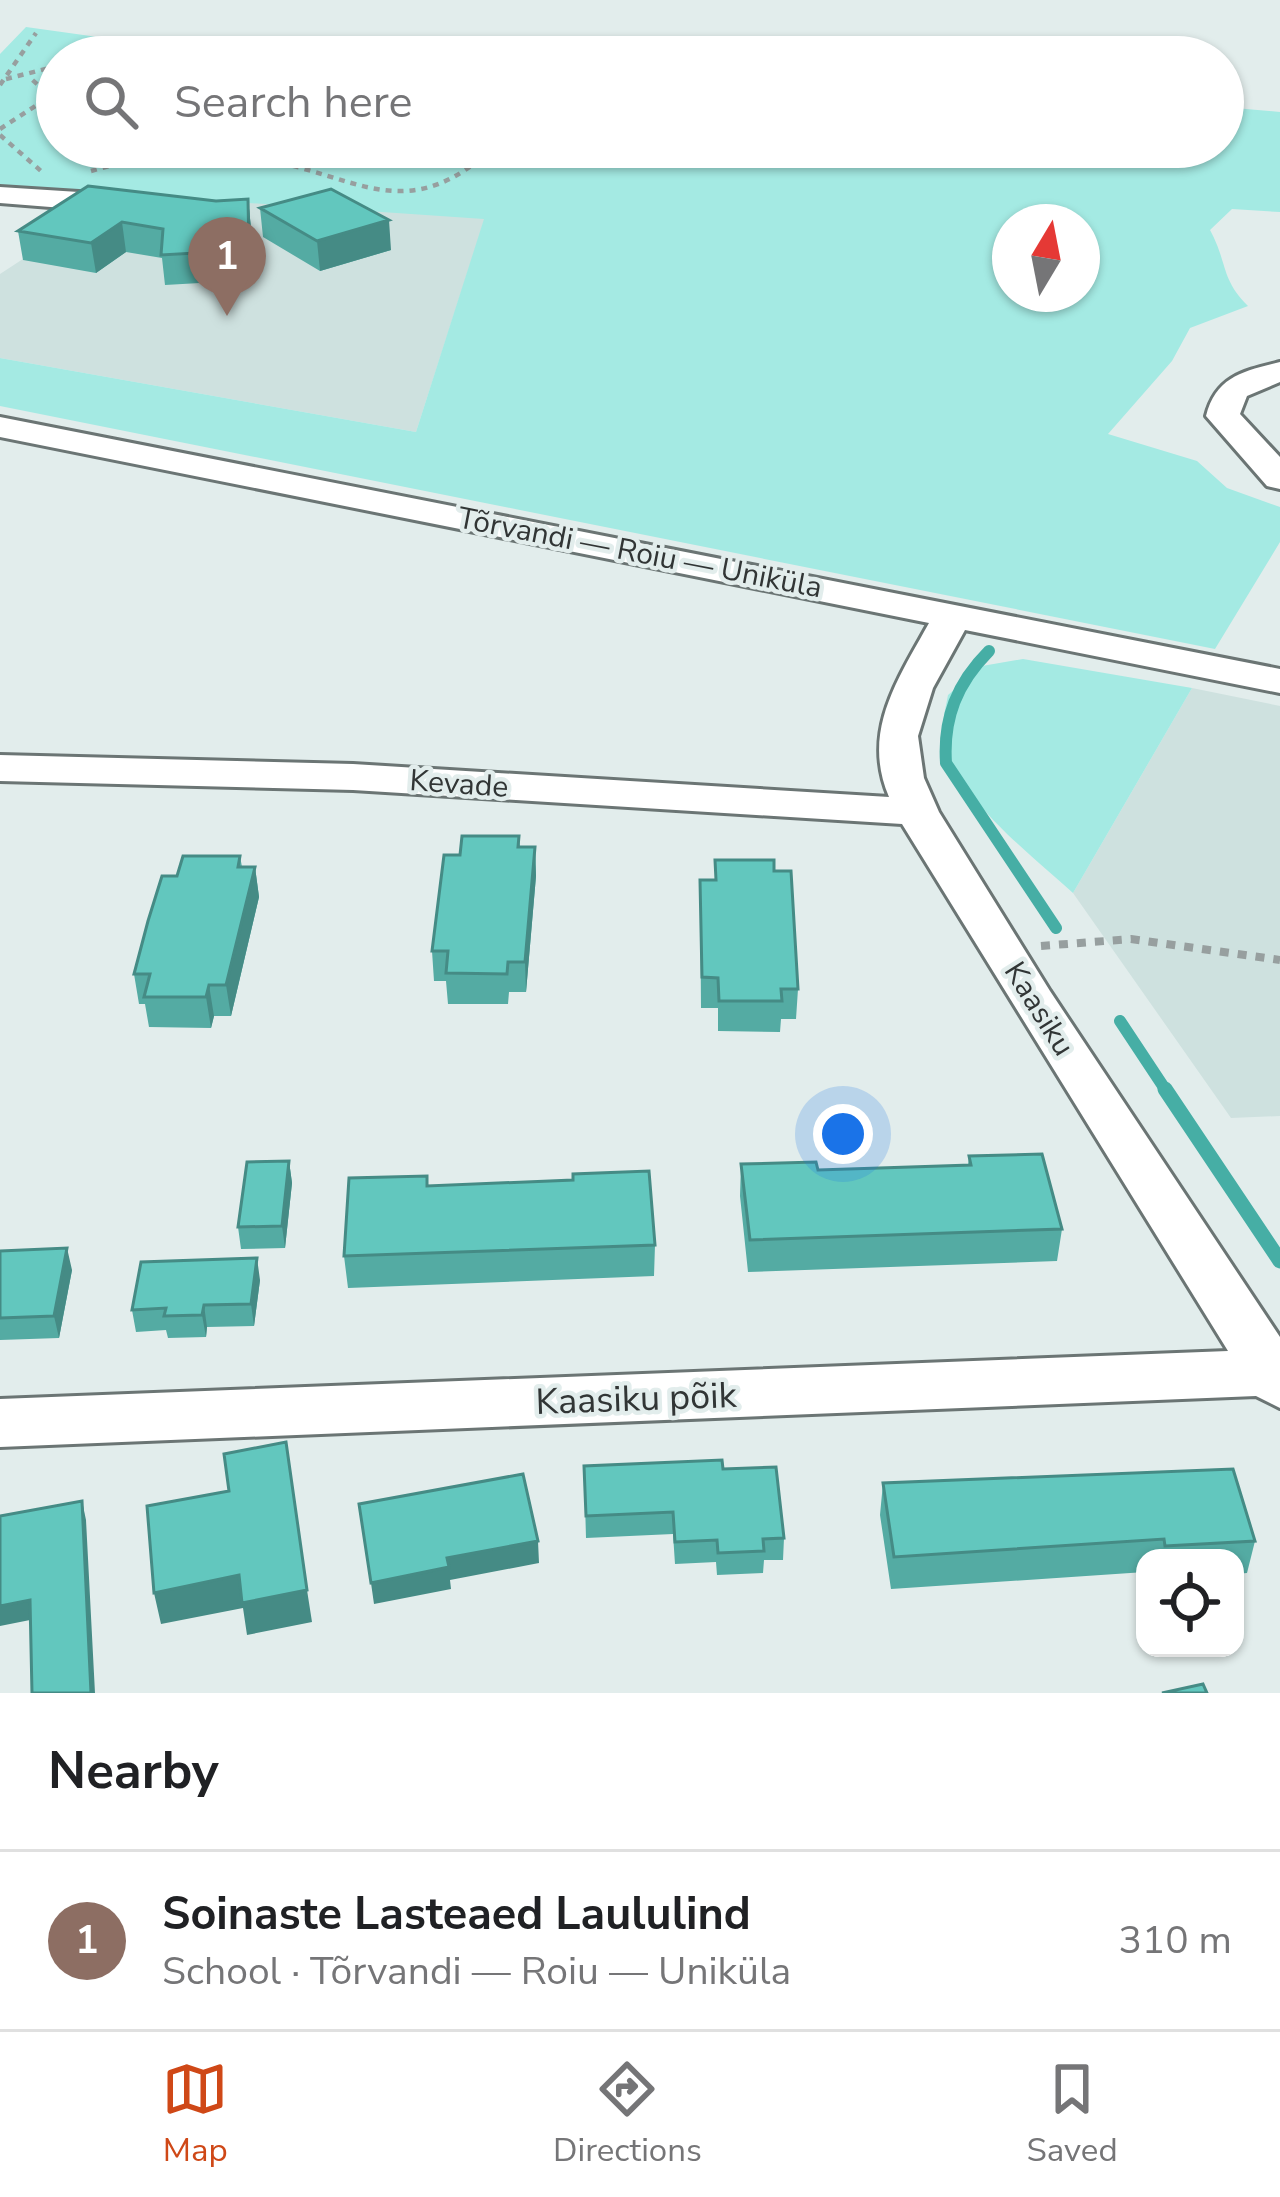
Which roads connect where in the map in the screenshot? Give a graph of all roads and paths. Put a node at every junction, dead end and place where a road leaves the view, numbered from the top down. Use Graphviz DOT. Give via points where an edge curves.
graph roads {
  1 [pos="36,33"];
  2 [pos="36,74"];
  3 [pos="29,77"];
  4 [pos="2,82"];
  5 [pos="36,83"];
  6 [pos="36,106"];
  7 [pos="0,132"];
  8 [pos="36,162"];
  9 [pos="43,168"];
  10 [pos="101,168"];
  11 [pos="297,168"];
  12 [pos="471,168"];
  13 [pos="49,173"];
  14 [pos="80,174"];
  15 [pos="0,195"];
  16 [pos="164,206"];
  17 [pos="1280,372"];
  18 [pos="0,428"];
  19 [pos="1280,478"];
  20 [pos="954,614"];
  21 [pos="1280,681"];
  22 [pos="0,768"];
  23 [pos="917,812"];
  24 [pos="1005,956"];
  25 [pos="1280,960"];
  26 [pos="1278,1376"];
  27 [pos="0,1423"];
  1 -- 4 [label="path"];
  2 -- 3 [label="path"];
  3 -- 4 [label="path"];
  3 -- 5 [label="path"];
  6 -- 7 [label="path"];
  7 -- 8 [label="path"];
  9 -- 13 [label="path"];
  10 -- 14 [label="path"];
  11 -- 12 [label="path" via="356,187 398,189"];
  15 -- 16 [label="street"];
  17 -- 19 [label="street" via="1239,382 1223,416"];
  18 -- 20 [label="street, Tõrvandi — Roiu — Uniküla"];
  20 -- 21 [label="street, Tõrvandi — Roiu — Uniküla"];
  20 -- 23 [label="street, Kaasiku" via="897,736"];
  22 -- 23 [label="street, Kevade" via="353,777"];
  23 -- 24 [label="street, Kaasiku"];
  24 -- 25 [label="path" via="1084,938 1126,938"];
  24 -- 26 [label="street, Kaasiku"];
  26 -- 27 [label="street, Kaasiku põik"];
}
